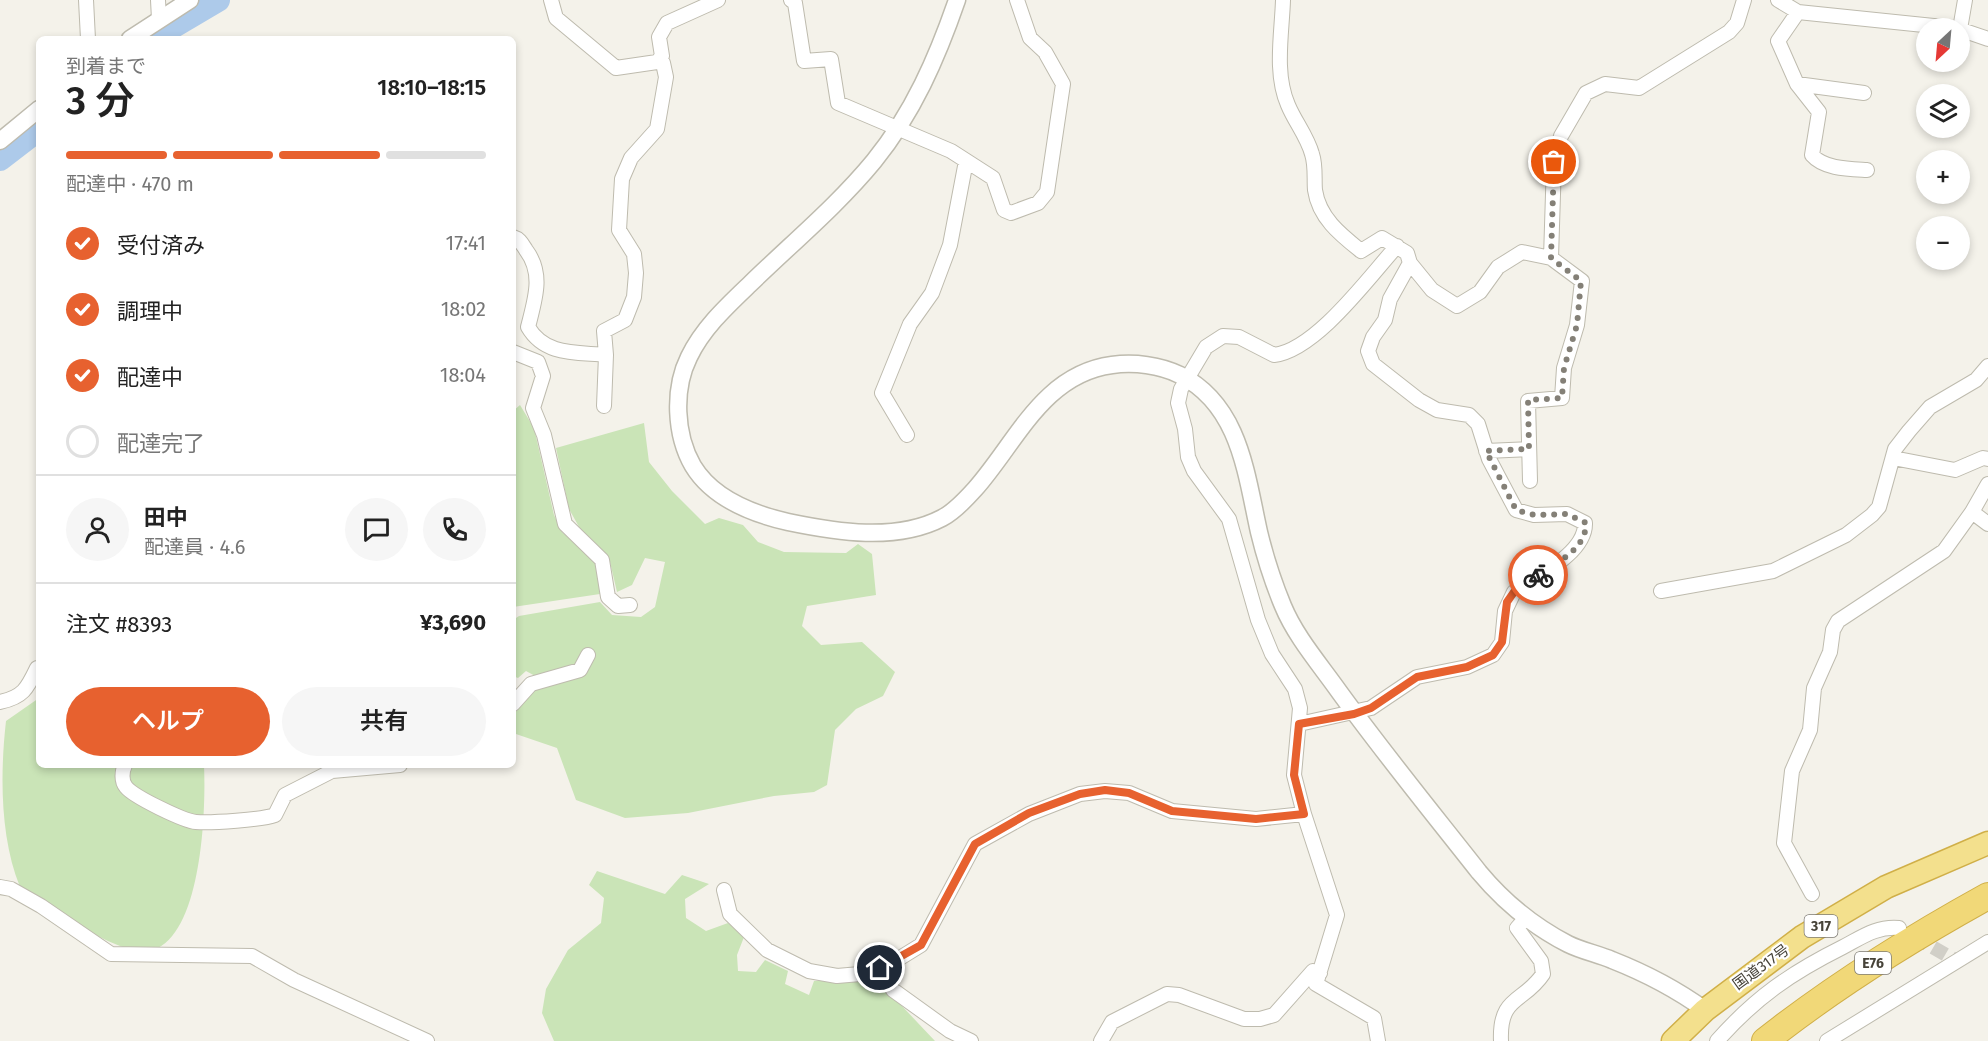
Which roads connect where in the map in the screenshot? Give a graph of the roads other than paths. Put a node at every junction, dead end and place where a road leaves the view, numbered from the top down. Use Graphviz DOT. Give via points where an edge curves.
graph roads {
  1 [pos="86,0"];
  2 [pos="158,0"];
  3 [pos="190,0"];
  4 [pos="551,0"];
  5 [pos="718,0"];
  6 [pos="791,0"];
  7 [pos="957,0"];
  8 [pos="1017,0"];
  9 [pos="1283,0"];
  10 [pos="1744,0"];
  11 [pos="1778,0"];
  12 [pos="1965,0"];
  13 [pos="1798,12"];
  14 [pos="1961,18"];
  15 [pos="159,19"];
  16 [pos="1916,25"];
  17 [pos="1970,33"];
  18 [pos="88,36"];
  19 [pos="134,36"];
  20 [pos="1988,39"];
  21 [pos="660,60"];
  22 [pos="1797,84"];
  23 [pos="1864,93"];
  24 [pos="36,111"];
  25 [pos="898,130"];
  26 [pos="0,141"];
  27 [pos="966,161"];
  28 [pos="1867,170"];
  29 [pos="516,238"];
  30 [pos="1397,246"];
  31 [pos="1551,258"];
  32 [pos="1410,263"];
  33 [pos="516,353"];
  34 [pos="606,355"];
  35 [pos="1988,366"];
  36 [pos="1188,380"];
  37 [pos="604,406"];
  38 [pos="907,435"];
  39 [pos="1529,449"];
  40 [pos="1486,451"];
  41 [pos="1893,458"];
  42 [pos="1988,459"];
  43 [pos="1530,481"];
  44 [pos="1988,484"];
  45 [pos="1972,512"];
  46 [pos="1988,524"];
  47 [pos="1661,591"];
  48 [pos="630,605"];
  49 [pos="588,655"];
  50 [pos="36,670"];
  51 [pos="516,701"];
  52 [pos="0,702"];
  53 [pos="1354,714"];
  54 [pos="1299,724"];
  55 [pos="124,768"];
  56 [pos="366,768"];
  57 [pos="1304,814"];
  58 [pos="1988,843"];
  59 [pos="0,887"];
  60 [pos="724,890"];
  61 [pos="1812,894"];
  62 [pos="1988,896"];
  63 [pos="1526,918"];
  64 [pos="1899,928"];
  65 [pos="1988,942"];
  66 [pos="880,968"];
  67 [pos="1320,973"];
  68 [pos="1705,1010"];
  69 [pos="952,1036"];
  70 [pos="428,1041"];
  71 [pos="971,1041"];
  72 [pos="1101,1041"];
  73 [pos="1378,1041"];
  74 [pos="1501,1041"];
  75 [pos="1673,1041"];
  76 [pos="1717,1041"];
  77 [pos="1765,1041"];
  78 [pos="1827,1041"];
  1 -- 18 [label="street"];
  2 -- 15 [label="street"];
  3 -- 15 [label="street"];
  4 -- 21 [label="street" via="556,18 616,68"];
  5 -- 21 [label="street" via="667,23 658,37"];
  6 -- 25 [label="street" via="795,3 804,61 831,59 838,104"];
  7 -- 25 [label="street" via="924,84"];
  8 -- 27 [label="street" via="1030,38 1045,52 1063,84 1047,192 1038,202 1011,213 1004,210 993,178"];
  9 -- 30 [label="street" via="1280,63 1287,104 1307,137 1322,211 1337,232 1361,251 1382,238"];
  10 -- 31 [label="street" via="1737,23 1729,32 1639,88 1605,84 1586,93 1561,136 1554,162"];
  11 -- 13 [label="street"];
  12 -- 14 [label="street"];
  13 -- 16 [label="street"];
  13 -- 22 [label="street" via="1778,41"];
  15 -- 19 [label="street"];
  17 -- 20 [label="street"];
  21 -- 34 [label="street" via="666,78 657,129 631,158 622,179 618,211 619,230 634,254 634,297 625,320 604,331"];
  22 -- 23 [label="street"];
  22 -- 28 [label="street" via="1818,112 1812,155 1835,166"];
  24 -- 26 [label="street"];
  25 -- 27 [label="street"];
  25 -- 36 [label="street" via="854,185 720,313 688,358 679,386 678,409 684,445 693,467 706,481 729,500 772,518 830,530 897,530 944,518 988,474 1042,401 1080,374 1126,363 1150,365"];
  27 -- 38 [label="street" via="950,245 932,293 910,324 882,393"];
  29 -- 34 [label="street" via="533,259 538,282 528,327 535,339 551,350"];
  30 -- 32 [label="street" via="1407,253"];
  30 -- 36 [label="street" via="1343,307 1300,347 1274,355 1239,336 1223,336 1206,347"];
  31 -- 32 [label="street" via="1522,252 1498,267 1480,292 1457,306 1432,290"];
  31 -- 39 [label="street" via="1581,281 1577,325 1564,368 1562,398 1528,400"];
  32 -- 40 [label="street" via="1390,299 1385,320 1373,337 1368,351 1373,364 1437,410 1469,415 1478,424"];
  33 -- 48 [label="street" via="538,362 543,376 533,408 544,435 565,524 602,560 608,597 618,606"];
  34 -- 37 [label="street"];
  35 -- 41 [label="street" via="1976,380 1930,407 1895,449"];
  36 -- 53 [label="street" via="1209,396 1230,424 1243,457 1270,572 1285,612"];
  36 -- 54 [label="street" via="1178,403 1188,457 1229,519 1258,620 1272,654 1295,689"];
  39 -- 40 [label="street"];
  39 -- 43 [label="street"];
  40 -- 53 [label="street" via="1516,510 1534,515 1567,514 1586,523 1586,535 1576,548 1514,592 1505,611 1502,642 1493,655 1467,667 1417,677 1371,708"];
  41 -- 42 [label="street" via="1955,470"];
  41 -- 47 [label="street" via="1879,507 1846,535 1773,571"];
  44 -- 45 [label="street"];
  45 -- 46 [label="street"];
  45 -- 61 [label="street" via="1944,551 1838,621 1833,630 1830,652 1814,688 1810,730 1791,771 1784,843"];
  49 -- 51 [label="street" via="580,670 531,684"];
  50 -- 52 [label="street" via="26,692 17,699"];
  53 -- 54 [label="street"];
  53 -- 63 [label="street" via="1492,888"];
  54 -- 57 [label="street" via="1294,775"];
  55 -- 56 [label="street" via="125,786 137,796 195,822 275,815 285,795 332,771"];
  57 -- 66 [label="street" via="1246,818 1172,811 1129,793 1105,790 1080,794 1029,813 975,844 921,945"];
  57 -- 67 [label="street" via="1337,915"];
  58 -- 68 [label="highway, 国道317号 / 317" via="1886,887 1802,937"];
  59 -- 70 [label="street" via="42,906 111,954 252,956 294,980"];
  60 -- 66 [label="street" via="730,914 767,950 788,962 837,976"];
  62 -- 77 [label="highway, E76" via="1889,953"];
  63 -- 68 [label="street" via="1570,945 1674,988"];
  63 -- 74 [label="street" via="1517,928 1541,961 1543,974 1537,983 1512,1000 1504,1012"];
  64 -- 76 [label="street" via="1882,926 1795,972 1740,1016"];
  65 -- 78 [label="street"];
  66 -- 69 [label="street" via="893,990"];
  67 -- 72 [label="street" via="1313,971 1274,1016 1244,1019 1167,994 1112,1022"];
  67 -- 73 [label="street" via="1316,984 1374,1018"];
  68 -- 75 [label="highway, 国道317号 / 317"];
  69 -- 71 [label="street"];
}
